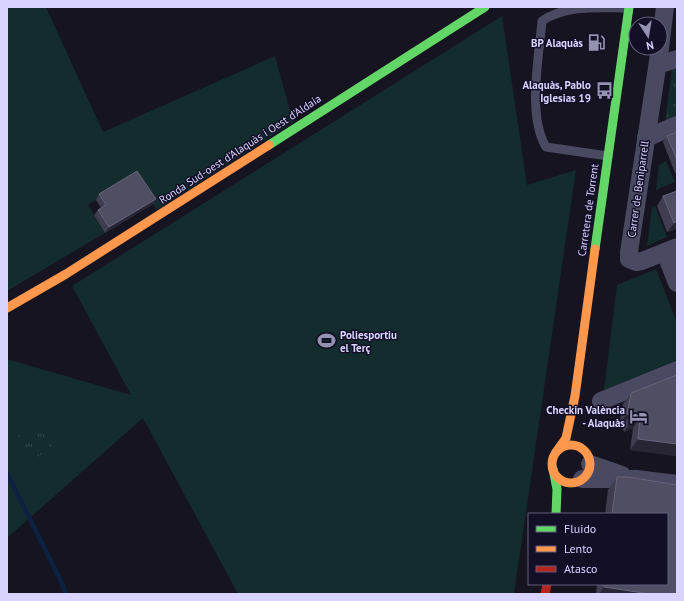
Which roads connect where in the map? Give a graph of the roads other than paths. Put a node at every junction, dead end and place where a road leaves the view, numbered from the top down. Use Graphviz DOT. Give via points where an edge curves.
graph roads {
  1 [pos="484,7"];
  2 [pos="629,7"];
  3 [pos="659,56"];
  4 [pos="660,56"];
  5 [pos="677,59"];
  6 [pos="677,125"];
  7 [pos="646,138"];
  8 [pos="608,156"];
  9 [pos="671,249"];
  10 [pos="677,283"];
  11 [pos="7,308"];
  12 [pos="677,370"];
  13 [pos="600,401"];
  14 [pos="570,415"];
  15 [pos="577,446"];
  16 [pos="556,452"];
  17 [pos="553,469"];
  18 [pos="582,475"];
  19 [pos="677,484"];
  20 [pos="556,513"];
  21 [pos="561,513"];
  1 -- 11 [label="street, Ronda Sud-oest d'Alaquàs i Oest d'Aldaia" via="73,270"];
  2 -- 8 [label="street, Carretera de Torrent"];
  2 -- 8 [label="lane" via="580,8 552,14 542,20 536,96 538,126 542,139 546,147"];
  3 -- 7 [label="street, Carrer de Beniparrell"];
  4 -- 5 [label="street" via="664,63"];
  6 -- 7 [label="street"];
  7 -- 9 [label="street, Carrer de Beniparrell" via="629,256 636,262"];
  8 -- 14 [label="street, Carretera de Torrent" via="575,396"];
  9 -- 10 [label="street, Carrer de Beniparrell"];
  12 -- 13 [label="street"];
  14 -- 15 [label="street, Carretera de Torrent" via="571,432"];
  14 -- 16 [label="street, Carretera de Torrent" via="566,438"];
  15 -- 16 [label="street" via="565,446"];
  15 -- 18 [label="street" via="586,452"];
  16 -- 17 [label="street"];
  17 -- 18 [label="street" via="564,482"];
  17 -- 20 [label="street" via="557,489"];
  18 -- 19 [label="street"];
  18 -- 21 [label="street" via="567,494"];
}
